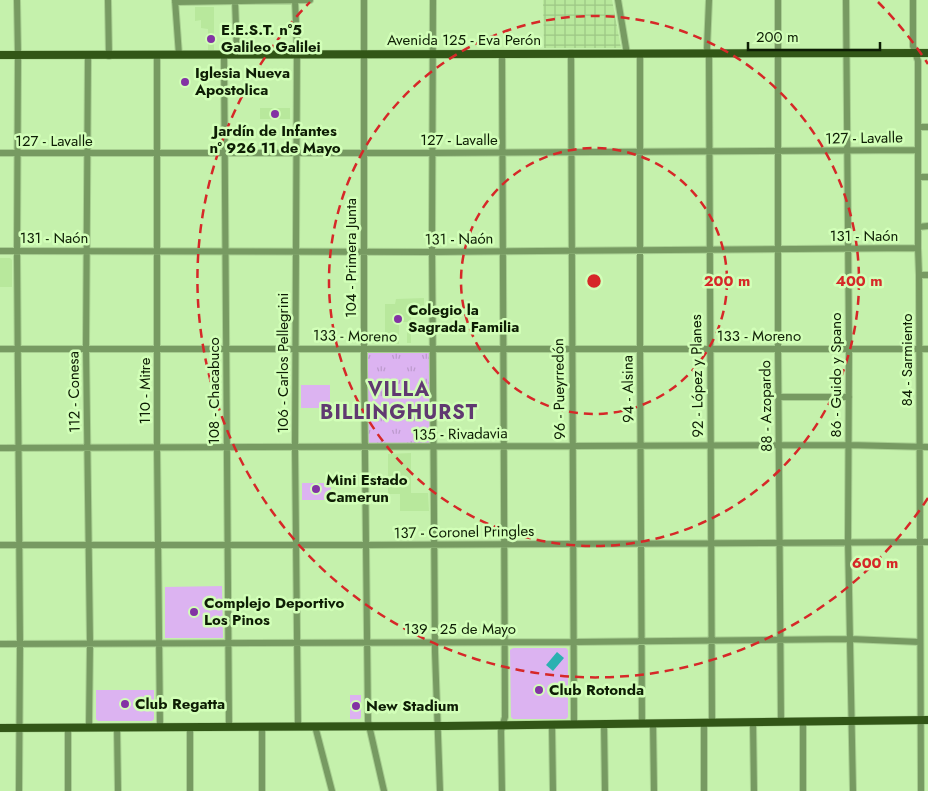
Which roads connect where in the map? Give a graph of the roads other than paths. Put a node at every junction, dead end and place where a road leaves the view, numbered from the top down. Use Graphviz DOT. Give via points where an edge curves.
graph roads {
  1 [pos="17,0"];
  2 [pos="108,0"];
  3 [pos="235,0"];
  4 [pos="295,0"];
  5 [pos="310,0"];
  6 [pos="364,0"];
  7 [pos="433,0"];
  8 [pos="618,0"];
  9 [pos="709,0"];
  10 [pos="778,0"];
  11 [pos="846,0"];
  12 [pos="913,0"];
  13 [pos="175,1"];
  14 [pos="433,53"];
  15 [pos="571,53"];
  16 [pos="708,53"];
  17 [pos="846,53"];
  18 [pos="916,53"];
  19 [pos="928,53"];
  20 [pos="363,54"];
  21 [pos="502,54"];
  22 [pos="627,54"];
  23 [pos="640,54"];
  24 [pos="778,54"];
  25 [pos="0,55"];
  26 [pos="18,55"];
  27 [pos="157,55"];
  28 [pos="179,55"];
  29 [pos="224,55"];
  30 [pos="237,55"];
  31 [pos="296,55"];
  32 [pos="88,56"];
  33 [pos="109,56"];
  34 [pos="919,127"];
  35 [pos="928,127"];
  36 [pos="847,150"];
  37 [pos="918,150"];
  38 [pos="710,151"];
  39 [pos="778,151"];
  40 [pos="502,152"];
  41 [pos="571,152"];
  42 [pos="640,152"];
  43 [pos="0,153"];
  44 [pos="156,153"];
  45 [pos="224,153"];
  46 [pos="296,153"];
  47 [pos="363,153"];
  48 [pos="433,153"];
  49 [pos="18,154"];
  50 [pos="87,154"];
  51 [pos="918,177"];
  52 [pos="928,177"];
  53 [pos="918,226"];
  54 [pos="928,226"];
  55 [pos="848,248"];
  56 [pos="918,248"];
  57 [pos="778,249"];
  58 [pos="87,250"];
  59 [pos="502,250"];
  60 [pos="572,250"];
  61 [pos="640,250"];
  62 [pos="709,250"];
  63 [pos="0,251"];
  64 [pos="17,251"];
  65 [pos="157,251"];
  66 [pos="226,251"];
  67 [pos="296,251"];
  68 [pos="364,251"];
  69 [pos="432,252"];
  70 [pos="919,275"];
  71 [pos="928,275"];
  72 [pos="226,348"];
  73 [pos="295,348"];
  74 [pos="364,348"];
  75 [pos="640,348"];
  76 [pos="778,348"];
  77 [pos="849,348"];
  78 [pos="919,348"];
  79 [pos="928,348"];
  80 [pos="0,349"];
  81 [pos="18,349"];
  82 [pos="86,349"];
  83 [pos="157,349"];
  84 [pos="433,349"];
  85 [pos="502,349"];
  86 [pos="571,349"];
  87 [pos="709,349"];
  88 [pos="849,396"];
  89 [pos="778,397"];
  90 [pos="848,445"];
  91 [pos="503,446"];
  92 [pos="572,446"];
  93 [pos="641,446"];
  94 [pos="710,446"];
  95 [pos="778,446"];
  96 [pos="157,447"];
  97 [pos="227,447"];
  98 [pos="434,447"];
  99 [pos="920,447"];
  100 [pos="928,447"];
  101 [pos="0,448"];
  102 [pos="19,448"];
  103 [pos="87,448"];
  104 [pos="295,448"];
  105 [pos="365,448"];
  106 [pos="848,541"];
  107 [pos="780,542"];
  108 [pos="919,542"];
  109 [pos="928,542"];
  110 [pos="572,543"];
  111 [pos="642,543"];
  112 [pos="711,543"];
  113 [pos="89,544"];
  114 [pos="228,544"];
  115 [pos="435,544"];
  116 [pos="504,544"];
  117 [pos="0,545"];
  118 [pos="158,545"];
  119 [pos="297,545"];
  120 [pos="366,545"];
  121 [pos="19,546"];
  122 [pos="924,618"];
  123 [pos="850,639"];
  124 [pos="781,640"];
  125 [pos="504,641"];
  126 [pos="711,641"];
  127 [pos="229,642"];
  128 [pos="298,642"];
  129 [pos="367,642"];
  130 [pos="436,642"];
  131 [pos="574,642"];
  132 [pos="642,642"];
  133 [pos="920,642"];
  134 [pos="90,643"];
  135 [pos="159,643"];
  136 [pos="0,644"];
  137 [pos="20,644"];
  138 [pos="924,720"];
  139 [pos="852,721"];
  140 [pos="753,722"];
  141 [pos="781,722"];
  142 [pos="803,722"];
  143 [pos="653,723"];
  144 [pos="708,723"];
  145 [pos="552,724"];
  146 [pos="574,724"];
  147 [pos="604,724"];
  148 [pos="642,724"];
  149 [pos="368,725"];
  150 [pos="437,725"];
  151 [pos="503,725"];
  152 [pos="298,726"];
  153 [pos="314,726"];
  154 [pos="89,727"];
  155 [pos="118,727"];
  156 [pos="160,727"];
  157 [pos="190,727"];
  158 [pos="229,727"];
  159 [pos="262,727"];
  160 [pos="0,728"];
  161 [pos="18,728"];
  162 [pos="68,728"];
  163 [pos="19,791"];
  164 [pos="68,791"];
  165 [pos="118,791"];
  166 [pos="190,791"];
  167 [pos="262,791"];
  168 [pos="332,791"];
  169 [pos="384,791"];
  170 [pos="440,791"];
  171 [pos="502,791"];
  172 [pos="553,791"];
  173 [pos="605,791"];
  174 [pos="654,791"];
  175 [pos="704,791"];
  176 [pos="754,791"];
  177 [pos="803,791"];
  178 [pos="853,791"];
  179 [pos="921,791"];
  1 -- 26 [label="street"];
  2 -- 33 [label="street"];
  3 -- 4 [label="street"];
  3 -- 13 [label="street"];
  3 -- 30 [label="street"];
  4 -- 5 [label="street"];
  4 -- 31 [label="street, 106 - Carlos Pellegrini"];
  6 -- 20 [label="street, 104 - Primera Junta"];
  7 -- 14 [label="street"];
  8 -- 22 [label="street"];
  9 -- 16 [label="street, 92 - López y Planes"];
  10 -- 24 [label="street, 88 - Azopardo"];
  11 -- 17 [label="street, 86 - Guido y Spano"];
  12 -- 18 [label="street, 84 - Sarmiento" via="913,46"];
  13 -- 28 [label="street"];
  14 -- 20 [label="main road, Avenida 125 - Eva Perón"];
  14 -- 21 [label="main road, Avenida 125 - Eva Perón"];
  14 -- 48 [label="street"];
  15 -- 21 [label="main road, Avenida 125 - Eva Perón"];
  15 -- 22 [label="main road, Avenida 125 - Eva Perón"];
  15 -- 41 [label="street, 96 - Pueyrredón"];
  16 -- 23 [label="main road, Avenida 125 - Eva Perón"];
  16 -- 24 [label="main road, Avenida 125 - Eva Perón"];
  16 -- 38 [label="street, 92 - López y Planes"];
  17 -- 18 [label="main road, Avenida 125 - Eva Perón"];
  17 -- 24 [label="main road, Avenida 125 - Eva Perón"];
  17 -- 36 [label="street, 86 - Guido y Spano"];
  18 -- 19 [label="main road, Avenida 125 - Eva Perón"];
  18 -- 34 [label="street, 84 - Sarmiento"];
  20 -- 31 [label="main road, Avenida 125 - Eva Perón"];
  20 -- 47 [label="street, 104 - Primera Junta"];
  21 -- 40 [label="street"];
  22 -- 23 [label="main road, Avenida 125 - Eva Perón"];
  23 -- 42 [label="street, 94 - Alsina"];
  24 -- 39 [label="street, 88 - Azopardo"];
  25 -- 26 [label="main road, Avenida 125 - Eva Perón"];
  26 -- 32 [label="main road, Avenida 125 - Eva Perón"];
  26 -- 49 [label="street"];
  27 -- 28 [label="main road, Avenida 125 - Eva Perón"];
  27 -- 33 [label="main road, Avenida 125 - Eva Perón"];
  27 -- 44 [label="street, 110 - Mitre"];
  28 -- 29 [label="main road, Avenida 125 - Eva Perón"];
  29 -- 30 [label="main road, Avenida 125 - Eva Perón"];
  29 -- 45 [label="street, 108 - Chacabuco"];
  30 -- 31 [label="main road, Avenida 125 - Eva Perón"];
  31 -- 46 [label="street, 106 - Carlos Pellegrini"];
  32 -- 33 [label="main road, Avenida 125 - Eva Perón"];
  32 -- 50 [label="street, 112 - Conesa"];
  34 -- 35 [label="street"];
  34 -- 37 [label="street, 84 - Sarmiento"];
  36 -- 37 [label="street, 127 - Lavalle"];
  36 -- 39 [label="street, 127 - Lavalle"];
  36 -- 55 [label="street, 86 - Guido y Spano"];
  37 -- 51 [label="street, 84 - Sarmiento"];
  38 -- 39 [label="street, 127 - Lavalle"];
  38 -- 42 [label="street, 127 - Lavalle"];
  38 -- 62 [label="street, 92 - López y Planes"];
  39 -- 57 [label="street, 88 - Azopardo"];
  40 -- 41 [label="street, 127 - Lavalle"];
  40 -- 48 [label="street, 127 - Lavalle"];
  40 -- 59 [label="street"];
  41 -- 42 [label="street, 127 - Lavalle"];
  41 -- 60 [label="street, 96 - Pueyrredón"];
  42 -- 61 [label="street, 94 - Alsina"];
  43 -- 49 [label="street, 127 - Lavalle"];
  44 -- 45 [label="street, 127 - Lavalle"];
  44 -- 50 [label="street, 127 - Lavalle"];
  44 -- 65 [label="street, 110 - Mitre"];
  45 -- 46 [label="street, 127 - Lavalle"];
  45 -- 66 [label="street, 108 - Chacabuco"];
  46 -- 47 [label="street, 127 - Lavalle"];
  46 -- 67 [label="street, 106 - Carlos Pellegrini"];
  47 -- 48 [label="street, 127 - Lavalle"];
  47 -- 68 [label="street, 104 - Primera Junta"];
  48 -- 69 [label="street"];
  49 -- 50 [label="street, 127 - Lavalle"];
  49 -- 64 [label="street"];
  50 -- 58 [label="street, 112 - Conesa"];
  51 -- 52 [label="street"];
  51 -- 53 [label="street, 84 - Sarmiento"];
  53 -- 54 [label="street"];
  53 -- 56 [label="street, 84 - Sarmiento"];
  55 -- 56 [label="street, 131 - Naón"];
  55 -- 57 [label="street, 131 - Naón"];
  55 -- 77 [label="street, 86 - Guido y Spano"];
  56 -- 70 [label="street, 84 - Sarmiento"];
  57 -- 62 [label="street, 131 - Naón"];
  57 -- 76 [label="street, 88 - Azopardo"];
  58 -- 64 [label="street, 131 - Naón"];
  58 -- 65 [label="street, 131 - Naón"];
  58 -- 82 [label="street, 112 - Conesa"];
  59 -- 60 [label="street, 131 - Naón"];
  59 -- 69 [label="street, 131 - Naón"];
  59 -- 85 [label="street"];
  60 -- 61 [label="street, 131 - Naón"];
  60 -- 86 [label="street, 96 - Pueyrredón"];
  61 -- 62 [label="street, 131 - Naón"];
  61 -- 75 [label="street, 94 - Alsina"];
  62 -- 87 [label="street, 92 - López y Planes"];
  63 -- 64 [label="street, 131 - Naón"];
  64 -- 81 [label="street"];
  65 -- 66 [label="street, 131 - Naón"];
  65 -- 83 [label="street, 110 - Mitre"];
  66 -- 67 [label="street, 131 - Naón"];
  66 -- 72 [label="street, 108 - Chacabuco"];
  67 -- 68 [label="street, 131 - Naón"];
  67 -- 73 [label="street, 106 - Carlos Pellegrini"];
  68 -- 69 [label="street, 131 - Naón"];
  68 -- 74 [label="street, 104 - Primera Junta"];
  69 -- 84 [label="street"];
  70 -- 71 [label="street"];
  70 -- 78 [label="street, 84 - Sarmiento"];
  72 -- 73 [label="street, 133 - Moreno"];
  72 -- 83 [label="street, 133 - Moreno"];
  72 -- 97 [label="street, 108 - Chacabuco"];
  73 -- 74 [label="street, 133 - Moreno"];
  73 -- 104 [label="street, 106 - Carlos Pellegrini"];
  74 -- 84 [label="street, 133 - Moreno"];
  74 -- 105 [label="street, 104 - Primera Junta"];
  75 -- 86 [label="street, 133 - Moreno"];
  75 -- 87 [label="street, 133 - Moreno"];
  75 -- 93 [label="street, 94 - Alsina"];
  76 -- 77 [label="street, 133 - Moreno"];
  76 -- 87 [label="street, 133 - Moreno"];
  76 -- 89 [label="street, 88 - Azopardo"];
  77 -- 78 [label="street, 133 - Moreno"];
  77 -- 88 [label="street, 86 - Guido y Spano"];
  78 -- 79 [label="street, 133 - Moreno"];
  78 -- 99 [label="street, 84 - Sarmiento"];
  80 -- 81 [label="street, 133 - Moreno"];
  81 -- 82 [label="street, 133 - Moreno"];
  81 -- 102 [label="street"];
  82 -- 83 [label="street, 133 - Moreno"];
  82 -- 103 [label="street, 112 - Conesa"];
  83 -- 96 [label="street, 110 - Mitre"];
  84 -- 85 [label="street, 133 - Moreno"];
  84 -- 98 [label="street"];
  85 -- 86 [label="street, 133 - Moreno"];
  85 -- 91 [label="street"];
  86 -- 92 [label="street, 96 - Pueyrredón"];
  87 -- 94 [label="street, 92 - López y Planes"];
  88 -- 89 [label="street"];
  88 -- 90 [label="street, 86 - Guido y Spano"];
  89 -- 95 [label="street, 88 - Azopardo"];
  90 -- 95 [label="street, 135 - Rivadavia"];
  90 -- 99 [label="street, 135 - Rivadavia"];
  90 -- 106 [label="street, 86 - Guido y Spano"];
  91 -- 92 [label="street, 135 - Rivadavia"];
  91 -- 98 [label="street, 135 - Rivadavia"];
  91 -- 116 [label="street"];
  92 -- 93 [label="street, 135 - Rivadavia"];
  92 -- 110 [label="street, 96 - Pueyrredón"];
  93 -- 94 [label="street, 135 - Rivadavia"];
  93 -- 111 [label="street, 94 - Alsina"];
  94 -- 95 [label="street, 135 - Rivadavia"];
  94 -- 112 [label="street, 92 - López y Planes"];
  95 -- 107 [label="street, 88 - Azopardo"];
  96 -- 97 [label="street, 135 - Rivadavia"];
  96 -- 103 [label="street, 135 - Rivadavia"];
  96 -- 118 [label="street, 110 - Mitre"];
  97 -- 104 [label="street, 135 - Rivadavia"];
  97 -- 114 [label="street, 108 - Chacabuco"];
  98 -- 105 [label="street, 135 - Rivadavia"];
  98 -- 115 [label="street"];
  99 -- 100 [label="street, 135 - Rivadavia"];
  99 -- 108 [label="street, 84 - Sarmiento"];
  101 -- 102 [label="street, 135 - Rivadavia"];
  102 -- 103 [label="street, 135 - Rivadavia"];
  102 -- 121 [label="street"];
  103 -- 113 [label="street, 112 - Conesa"];
  104 -- 105 [label="street, 135 - Rivadavia"];
  104 -- 119 [label="street, 106 - Carlos Pellegrini"];
  105 -- 120 [label="street, 104 - Primera Junta"];
  106 -- 107 [label="street, 137 - Coronel Pringles"];
  106 -- 108 [label="street, 137 - Coronel Pringles"];
  106 -- 123 [label="street, 86 - Guido y Spano"];
  107 -- 112 [label="street, 137 - Coronel Pringles"];
  107 -- 124 [label="street, 88 - Azopardo"];
  108 -- 109 [label="street, 137 - Coronel Pringles"];
  108 -- 122 [label="street, 84 - Sarmiento"];
  110 -- 111 [label="street, 137 - Coronel Pringles"];
  110 -- 116 [label="street, 137 - Coronel Pringles"];
  110 -- 131 [label="street, 96 - Pueyrredón"];
  111 -- 112 [label="street, 137 - Coronel Pringles"];
  111 -- 132 [label="street, 94 - Alsina"];
  112 -- 126 [label="street, 92 - López y Planes"];
  113 -- 118 [label="street, 137 - Coronel Pringles"];
  113 -- 121 [label="street, 137 - Coronel Pringles"];
  113 -- 134 [label="street, 112 - Conesa"];
  114 -- 118 [label="street, 137 - Coronel Pringles"];
  114 -- 119 [label="street, 137 - Coronel Pringles"];
  114 -- 127 [label="street, 108 - Chacabuco"];
  115 -- 116 [label="street, 137 - Coronel Pringles"];
  115 -- 120 [label="street, 137 - Coronel Pringles"];
  115 -- 130 [label="street"];
  116 -- 125 [label="street"];
  117 -- 121 [label="street, 137 - Coronel Pringles"];
  118 -- 135 [label="street, 110 - Mitre"];
  119 -- 120 [label="street, 137 - Coronel Pringles"];
  119 -- 128 [label="street, 106 - Carlos Pellegrini"];
  120 -- 129 [label="street, 104 - Primera Junta"];
  121 -- 137 [label="street"];
  122 -- 133 [label="street, 84 - Sarmiento"];
  123 -- 124 [label="street, 139 - 25 de Mayo"];
  123 -- 133 [label="street, 139 - 25 de Mayo"];
  123 -- 139 [label="street, 86 - Guido y Spano"];
  124 -- 126 [label="street, 139 - 25 de Mayo"];
  124 -- 141 [label="street, 88 - Azopardo"];
  125 -- 130 [label="street, 139 - 25 de Mayo"];
  125 -- 131 [label="street, 139 - 25 de Mayo"];
  125 -- 151 [label="street"];
  126 -- 132 [label="street, 139 - 25 de Mayo"];
  126 -- 144 [label="street, 92 - López y Planes"];
  127 -- 128 [label="street, 139 - 25 de Mayo"];
  127 -- 135 [label="street, 139 - 25 de Mayo"];
  127 -- 158 [label="street, 108 - Chacabuco"];
  128 -- 129 [label="street, 139 - 25 de Mayo"];
  128 -- 152 [label="street, 106 - Carlos Pellegrini"];
  129 -- 130 [label="street, 139 - 25 de Mayo"];
  129 -- 149 [label="street, 104 - Primera Junta"];
  130 -- 150 [label="street"];
  131 -- 132 [label="street, 139 - 25 de Mayo"];
  131 -- 146 [label="street, 96 - Pueyrredón"];
  132 -- 148 [label="street, 94 - Alsina"];
  133 -- 138 [label="street, 84 - Sarmiento"];
  134 -- 135 [label="street, 139 - 25 de Mayo"];
  134 -- 137 [label="street, 139 - 25 de Mayo"];
  134 -- 154 [label="street, 112 - Conesa"];
  135 -- 156 [label="street, 110 - Mitre"];
  136 -- 137 [label="street, 139 - 25 de Mayo"];
  137 -- 161 [label="street"];
  138 -- 139 [label="main road"];
  138 -- 179 [label="street, 84 - Sarmiento"];
  139 -- 142 [label="main road"];
  139 -- 178 [label="street, 86 - Guido y Spano"];
  140 -- 141 [label="main road"];
  140 -- 144 [label="main road"];
  140 -- 176 [label="street"];
  141 -- 142 [label="main road"];
  142 -- 177 [label="street"];
  143 -- 144 [label="main road"];
  143 -- 148 [label="main road"];
  143 -- 174 [label="street"];
  144 -- 175 [label="street, 92 - López y Planes"];
  145 -- 146 [label="main road"];
  145 -- 151 [label="main road"];
  145 -- 172 [label="street"];
  146 -- 147 [label="main road"];
  147 -- 148 [label="main road"];
  147 -- 173 [label="street"];
  149 -- 150 [label="main road"];
  149 -- 153 [label="main road"];
  149 -- 169 [label="street, 104 - Primera Junta"];
  150 -- 151 [label="main road"];
  150 -- 170 [label="street"];
  151 -- 171 [label="street"];
  152 -- 153 [label="main road"];
  152 -- 159 [label="main road"];
  153 -- 168 [label="street"];
  154 -- 155 [label="main road"];
  154 -- 162 [label="main road"];
  155 -- 156 [label="main road"];
  155 -- 165 [label="street"];
  156 -- 157 [label="main road"];
  157 -- 158 [label="main road"];
  157 -- 166 [label="street"];
  158 -- 159 [label="main road"];
  159 -- 167 [label="street"];
  160 -- 161 [label="main road"];
  161 -- 162 [label="main road"];
  161 -- 163 [label="street"];
  162 -- 164 [label="street"];
}
